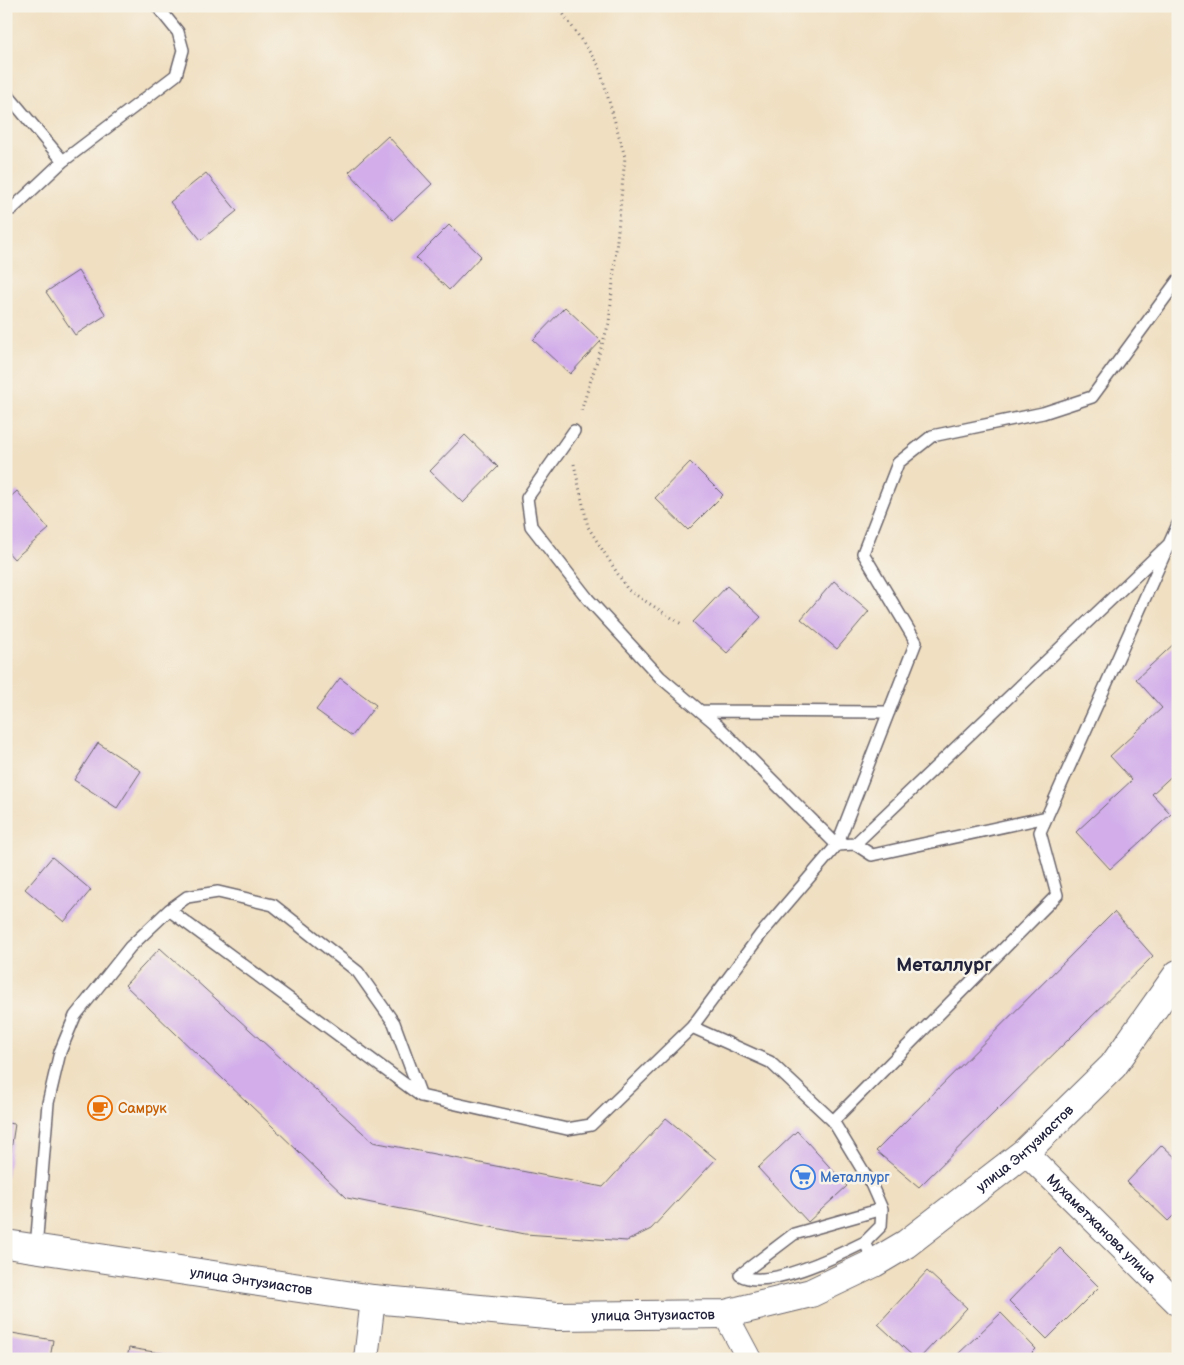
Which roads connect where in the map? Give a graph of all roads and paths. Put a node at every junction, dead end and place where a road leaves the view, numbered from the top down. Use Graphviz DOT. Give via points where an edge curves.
graph roads {
  1 [pos="157,6"];
  2 [pos="558,6"];
  3 [pos="6,93"];
  4 [pos="63,161"];
  5 [pos="12,209"];
  6 [pos="1178,280"];
  7 [pos="574,431"];
  8 [pos="1178,524"];
  9 [pos="1168,545"];
  10 [pos="683,625"];
  11 [pos="702,712"];
  12 [pos="889,712"];
  13 [pos="1047,817"];
  14 [pos="855,844"];
  15 [pos="838,845"];
  16 [pos="170,910"];
  17 [pos="1178,974"];
  18 [pos="692,1027"];
  19 [pos="421,1096"];
  20 [pos="833,1121"];
  21 [pos="1025,1152"];
  22 [pos="882,1209"];
  23 [pos="6,1244"];
  24 [pos="36,1248"];
  25 [pos="870,1253"];
  26 [pos="373,1299"];
  27 [pos="1178,1304"];
  28 [pos="725,1314"];
  29 [pos="366,1359"];
  30 [pos="749,1359"];
  1 -- 4 [label="lane" via="178,32 183,50 176,75"];
  2 -- 7 [label="path" via="599,66 625,158 609,323"];
  3 -- 4 [label="lane"];
  4 -- 5 [label="lane"];
  6 -- 12 [label="lane" via="1092,398 1043,413 932,436 898,463 863,553 916,642"];
  7 -- 10 [label="path" via="574,466 588,527 628,590"];
  7 -- 11 [label="lane" via="527,498 531,526 588,599 660,677"];
  8 -- 9 [label="lane"];
  9 -- 13 [label="lane"];
  9 -- 14 [label="lane"];
  11 -- 12 [label="lane"];
  11 -- 15 [label="lane"];
  12 -- 15 [label="lane"];
  13 -- 14 [label="lane" via="872,855"];
  13 -- 20 [label="lane" via="1040,832 1057,895"];
  14 -- 15 [label="lane"];
  15 -- 18 [label="lane" via="761,934"];
  16 -- 19 [label="lane"];
  16 -- 19 [label="lane" via="187,897 218,892 272,905 358,972 394,1023"];
  16 -- 24 [label="lane" via="130,947 76,1016 60,1052 48,1102"];
  17 -- 21 [label="street, улица Энтузиастов" via="1112,1066"];
  18 -- 19 [label="lane" via="591,1125 567,1129"];
  18 -- 20 [label="lane" via="770,1062"];
  20 -- 22 [label="lane" via="871,1184"];
  21 -- 25 [label="street, улица Энтузиастов" via="906,1244"];
  21 -- 27 [label="street, Мухаметжанова улица"];
  22 -- 25 [label="lane" via="881,1226"];
  22 -- 25 [label="lane" via="794,1234 740,1275 748,1280 789,1274 826,1261"];
  23 -- 24 [label="street, улица Энтузиастов"];
  24 -- 26 [label="street, улица Энтузиастов"];
  25 -- 28 [label="street, улица Энтузиастов" via="811,1293"];
  26 -- 28 [label="street, улица Энтузиастов" via="557,1316"];
  26 -- 29 [label="street"];
  28 -- 30 [label="street"];
}
